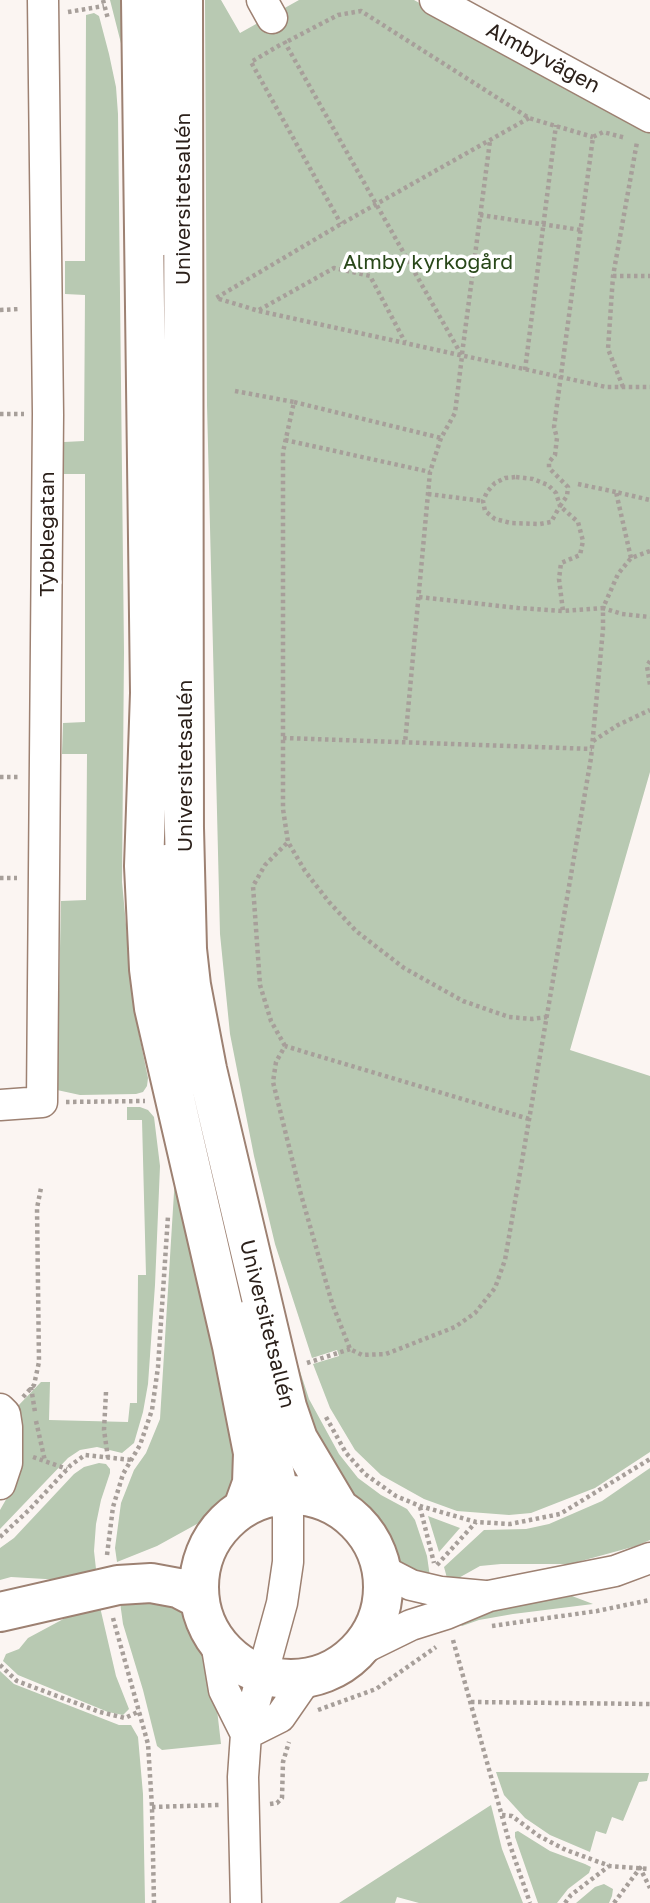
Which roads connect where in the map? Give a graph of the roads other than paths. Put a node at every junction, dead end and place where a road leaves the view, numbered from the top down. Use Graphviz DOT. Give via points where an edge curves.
graph roads {
  1 [pos="141,0"];
  2 [pos="161,0"];
  3 [pos="183,0"];
  4 [pos="435,0"];
  5 [pos="43,8"];
  6 [pos="650,117"];
  7 [pos="0,1105"];
  8 [pos="6,1406"];
  9 [pos="0,1484"];
  10 [pos="285,1496"];
  11 [pos="243,1508"];
  12 [pos="339,1508"];
  13 [pos="213,1538"];
  14 [pos="650,1558"];
  15 [pos="382,1570"];
  16 [pos="114,1595"];
  17 [pos="489,1596"];
  18 [pos="200,1599"];
  19 [pos="0,1612"];
  20 [pos="216,1642"];
  21 [pos="358,1651"];
  22 [pos="261,1674"];
  23 [pos="309,1696"];
  24 [pos="246,1734"];
  25 [pos="246,1903"];
  1 -- 11 [label="main road, Universitetsallén" via="149,969 153,1008 253,1453 252,1483"];
  2 -- 10 [label="street" via="171,989"];
  3 -- 12 [label="main road, Universitetsallén" via="184,828 190,973 207,1069 287,1407 298,1440"];
  4 -- 6 [label="street, Almbyvägen"];
  5 -- 7 [label="street, Tybblegatan" via="48,414 42,1102"];
  8 -- 9 [label="street" via="7,1463"];
  10 -- 11 [label="main road"];
  10 -- 12 [label="main road" via="316,1498"];
  10 -- 22 [label="street" via="288,1562 282,1603"];
  11 -- 13 [label="main road"];
  12 -- 15 [label="main road" via="359,1524 374,1546"];
  13 -- 16 [label="main road"];
  13 -- 18 [label="main road" via="201,1568"];
  14 -- 17 [label="street" via="615,1571"];
  15 -- 17 [label="street" via="411,1585"];
  15 -- 21 [label="main road" via="383,1599 375,1627"];
  16 -- 18 [label="main road" via="151,1583 178,1588"];
  16 -- 19 [label="main road"];
  17 -- 21 [label="street"];
  18 -- 20 [label="main road"];
  20 -- 22 [label="main road" via="234,1660"];
  20 -- 24 [label="street" via="224,1690"];
  21 -- 23 [label="main road"];
  22 -- 23 [label="main road" via="281,1679"];
  22 -- 24 [label="street"];
  23 -- 24 [label="street"];
  24 -- 25 [label="street"];
}
